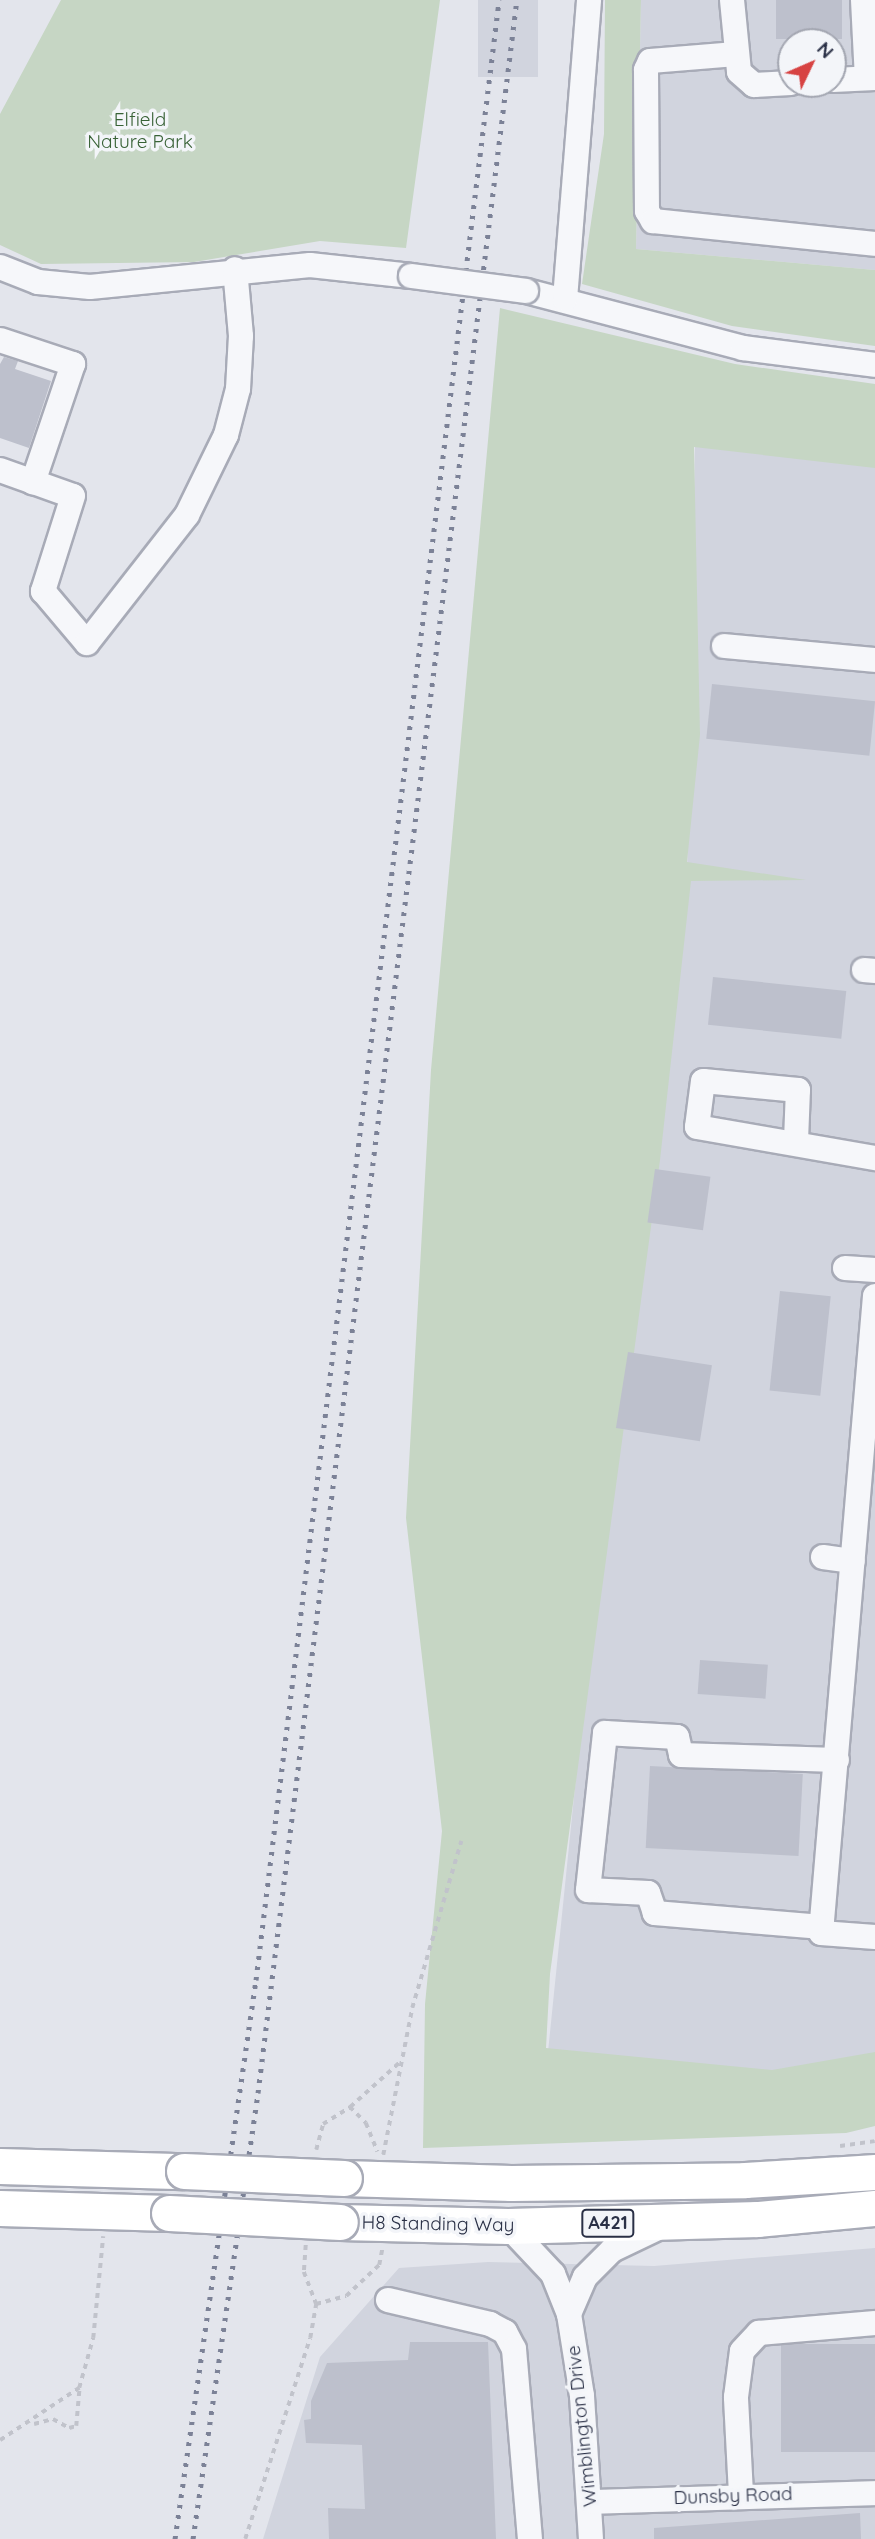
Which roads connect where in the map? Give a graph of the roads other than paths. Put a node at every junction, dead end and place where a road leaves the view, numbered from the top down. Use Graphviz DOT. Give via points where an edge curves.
graph roads {
  1 [pos="589,0"];
  2 [pos="733,0"];
  3 [pos="863,0"];
  4 [pos="736,54"];
  5 [pos="871,78"];
  6 [pos="847,79"];
  7 [pos="777,84"];
  8 [pos="875,244"];
  9 [pos="0,267"];
  10 [pos="235,269"];
  11 [pos="565,299"];
  12 [pos="0,340"];
  13 [pos="875,365"];
  14 [pos="0,470"];
  15 [pos="33,482"];
  16 [pos="724,646"];
  17 [pos="875,660"];
  18 [pos="796,1141"];
  19 [pos="875,1158"];
  20 [pos="845,1268"];
  21 [pos="875,1270"];
  22 [pos="875,1296"];
  23 [pos="873,1378"];
  24 [pos="861,1547"];
  25 [pos="823,1557"];
  26 [pos="836,1760"];
  27 [pos="822,1927"];
  28 [pos="875,1937"];
  29 [pos="0,2166"];
  30 [pos="875,2172"];
  31 [pos="0,2208"];
  32 [pos="875,2208"];
  33 [pos="674,2220"];
  34 [pos="508,2226"];
  35 [pos="388,2300"];
  36 [pos="569,2314"];
  37 [pos="875,2323"];
  38 [pos="875,2493"];
  39 [pos="741,2494"];
  40 [pos="591,2502"];
  41 [pos="530,2539"];
  42 [pos="591,2539"];
  1 -- 11 [label="street"];
  2 -- 4 [label="street"];
  3 -- 5 [label="street"];
  4 -- 7 [label="street" via="738,72 754,85"];
  4 -- 8 [label="street" via="650,61 646,70 647,211 653,220"];
  5 -- 6 [label="street"];
  9 -- 10 [label="street" via="38,282 90,287"];
  10 -- 11 [label="street, bridge" via="310,265"];
  10 -- 15 [label="street" via="241,336 238,389 226,435 187,515 87,643 43,591 74,496"];
  11 -- 13 [label="street" via="743,348"];
  12 -- 15 [label="street" via="73,364"];
  14 -- 15 [label="street"];
  16 -- 17 [label="street"];
  18 -- 19 [label="street"];
  20 -- 21 [label="street"];
  22 -- 23 [label="street"];
  23 -- 24 [label="street"];
  24 -- 25 [label="street"];
  24 -- 26 [label="street"];
  26 -- 27 [label="street"];
  26 -- 27 [label="street" via="681,1755 677,1737 605,1733 588,1890 648,1893 656,1913"];
  27 -- 28 [label="street" via="821,1933"];
  29 -- 30 [label="highway, A421, bridge" via="512,2183 745,2180"];
  31 -- 34 [label="highway, H8 Standing Way / A421, bridge"];
  32 -- 33 [label="highway, H8 Standing Way / A421"];
  33 -- 34 [label="highway, H8 Standing Way / A421"];
  33 -- 36 [label="street" via="612,2250 585,2277"];
  34 -- 36 [label="street, Wimblington Drive" via="553,2274"];
  35 -- 41 [label="street" via="505,2332 514,2349"];
  36 -- 40 [label="street, Wimblington Drive"];
  37 -- 39 [label="street" via="758,2333 742,2351 736,2397"];
  38 -- 39 [label="street, Dunsby Road"];
  39 -- 40 [label="street, Dunsby Road"];
  40 -- 42 [label="street, Wimblington Drive"];
}
